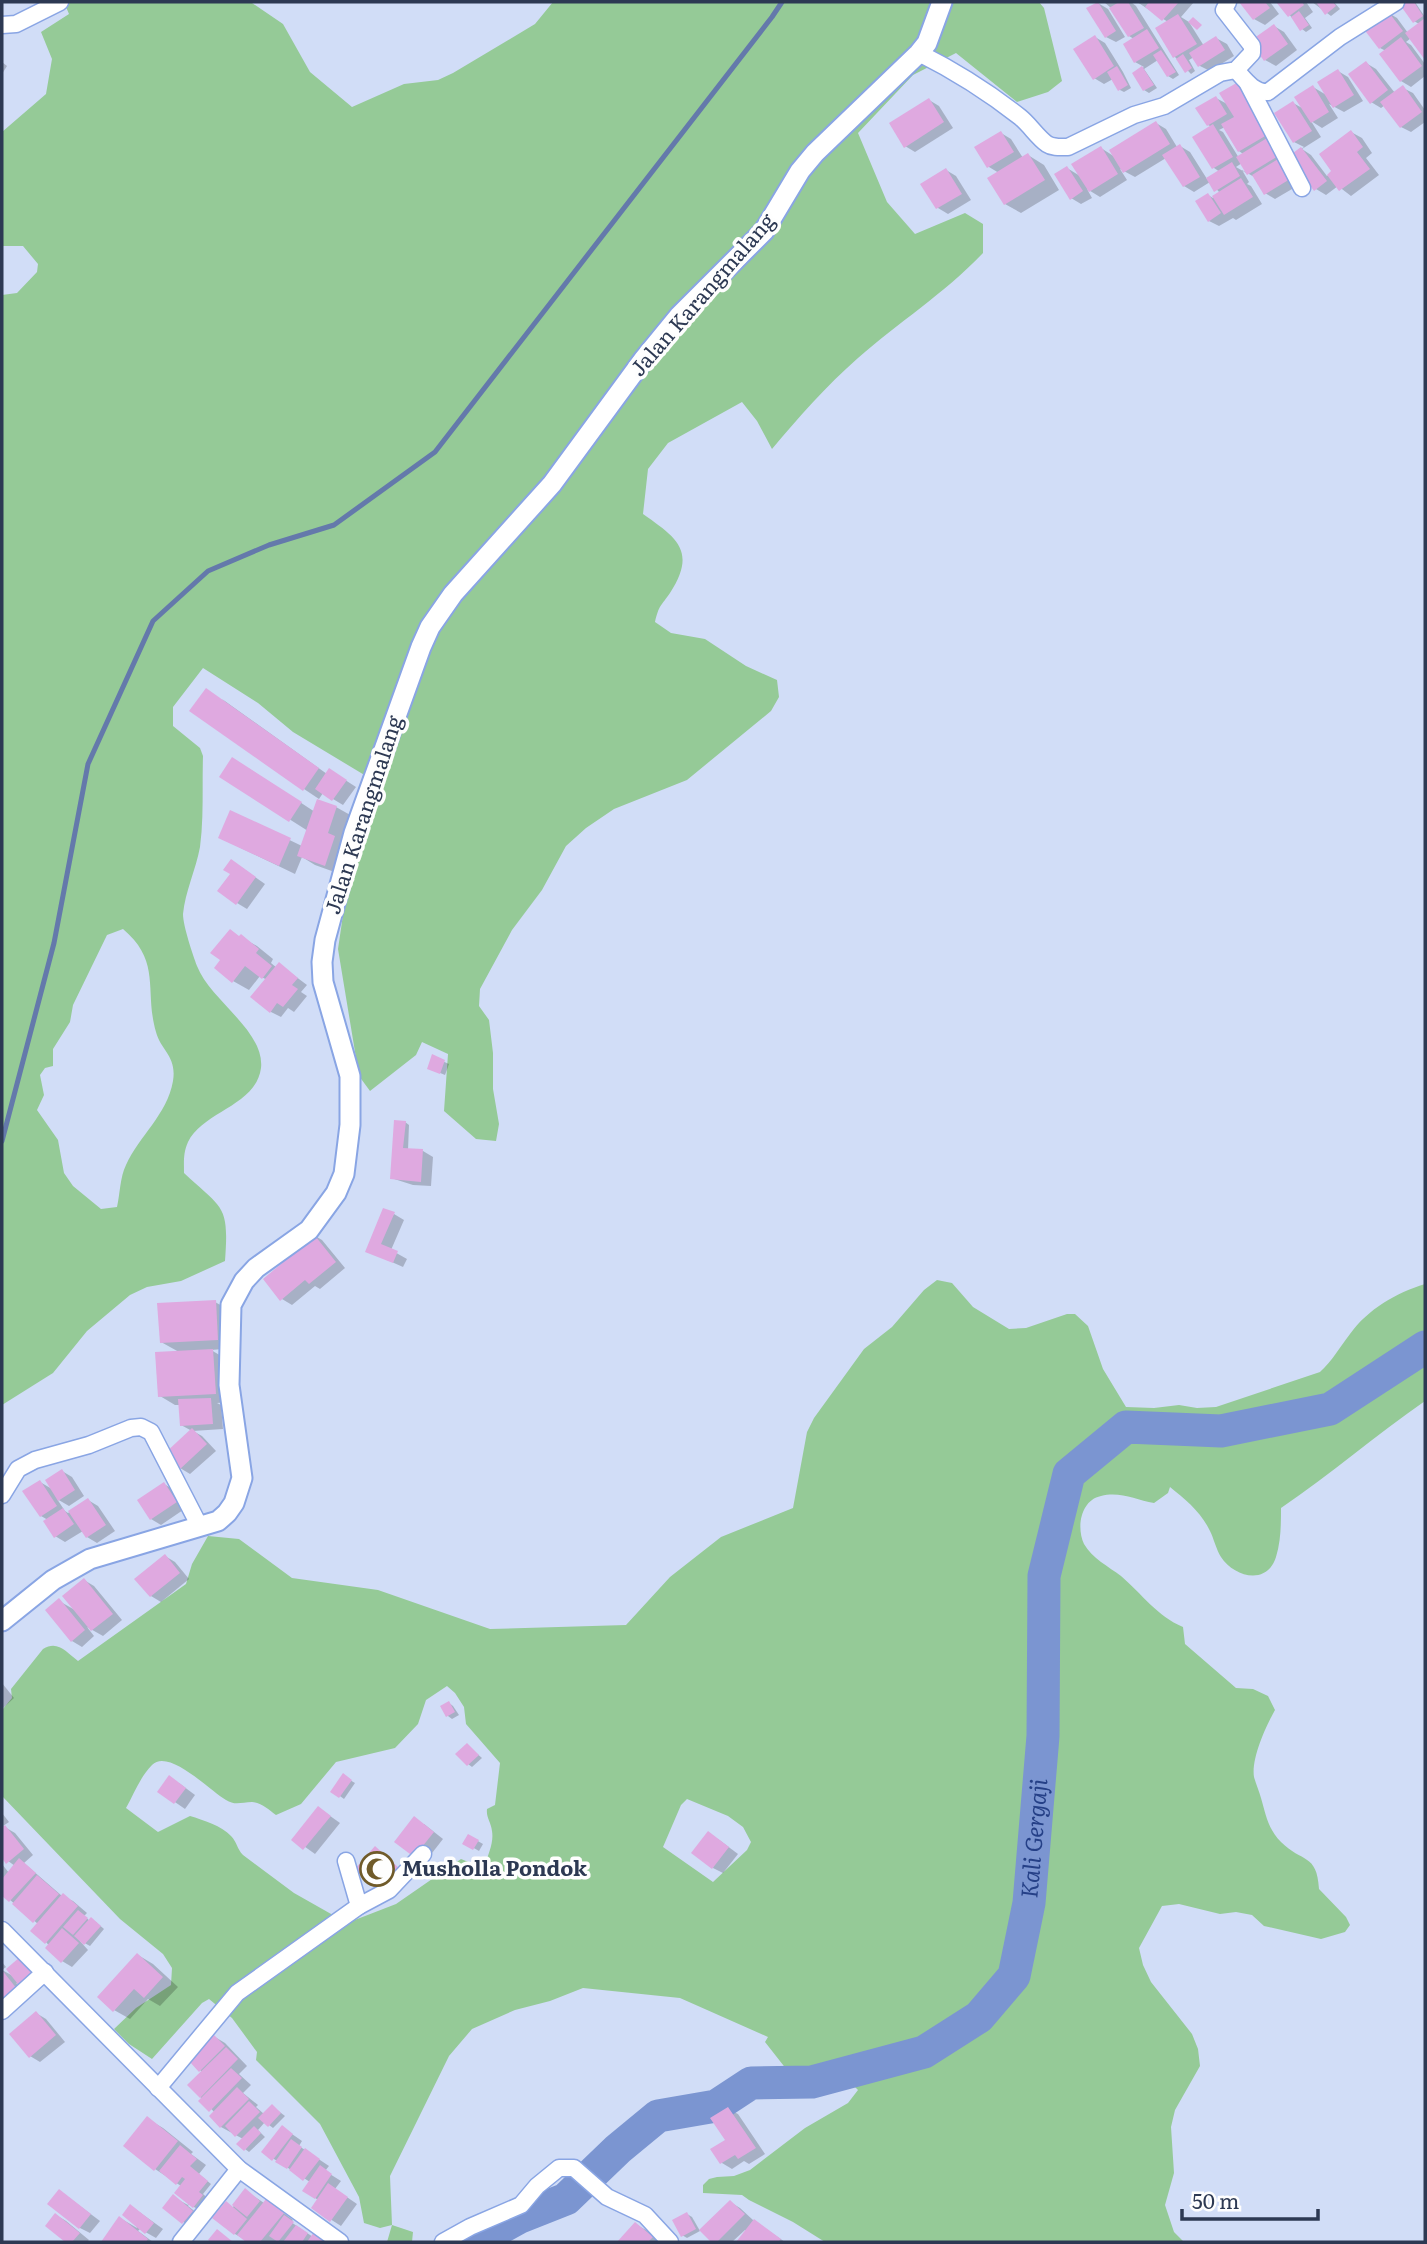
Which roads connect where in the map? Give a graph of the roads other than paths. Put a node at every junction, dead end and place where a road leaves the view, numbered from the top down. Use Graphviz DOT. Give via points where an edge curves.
graph roads {
  1 [pos="60,2"];
  2 [pos="942,2"];
  3 [pos="1228,2"];
  4 [pos="1396,2"];
  5 [pos="2,25"];
  6 [pos="919,53"];
  7 [pos="1241,76"];
  8 [pos="1302,188"];
  9 [pos="2,1495"];
  10 [pos="200,1527"];
  11 [pos="2,1621"];
  12 [pos="423,1854"];
  13 [pos="346,1861"];
  14 [pos="359,1906"];
  15 [pos="2,1930"];
  16 [pos="45,1972"];
  17 [pos="2,2011"];
  18 [pos="158,2088"];
  19 [pos="240,2169"];
  20 [pos="181,2242"];
  21 [pos="340,2242"];
  22 [pos="443,2242"];
  23 [pos="670,2242"];
  1 -- 5 [label="street" via="16,24"];
  2 -- 6 [label="street, Jalan Karangmalang"];
  3 -- 7 [label="street" via="1224,10 1252,46"];
  4 -- 7 [label="street" via="1339,37 1268,92 1257,90"];
  6 -- 7 [label="street" via="983,88 1048,145 1059,148 1164,106 1220,73"];
  6 -- 10 [label="street, Jalan Karangmalang" via="815,153 764,231 679,316 552,484 453,594 430,628 354,833 325,940 323,982 351,1088 344,1174 309,1230 256,1268 231,1305 229,1385 242,1478 227,1513"];
  7 -- 8 [label="street"];
  9 -- 10 [label="street" via="18,1469 35,1460 141,1427 150,1432"];
  10 -- 11 [label="street, Jalan Karangmalang" via="90,1559 53,1580"];
  12 -- 14 [label="street" via="389,1890"];
  13 -- 14 [label="street"];
  14 -- 18 [label="street" via="237,1993"];
  15 -- 16 [label="street"];
  16 -- 17 [label="street"];
  16 -- 18 [label="street"];
  18 -- 19 [label="street"];
  19 -- 20 [label="street"];
  19 -- 21 [label="street"];
  22 -- 23 [label="street" via="521,2205 559,2168 574,2168 607,2197 645,2215"];
}
